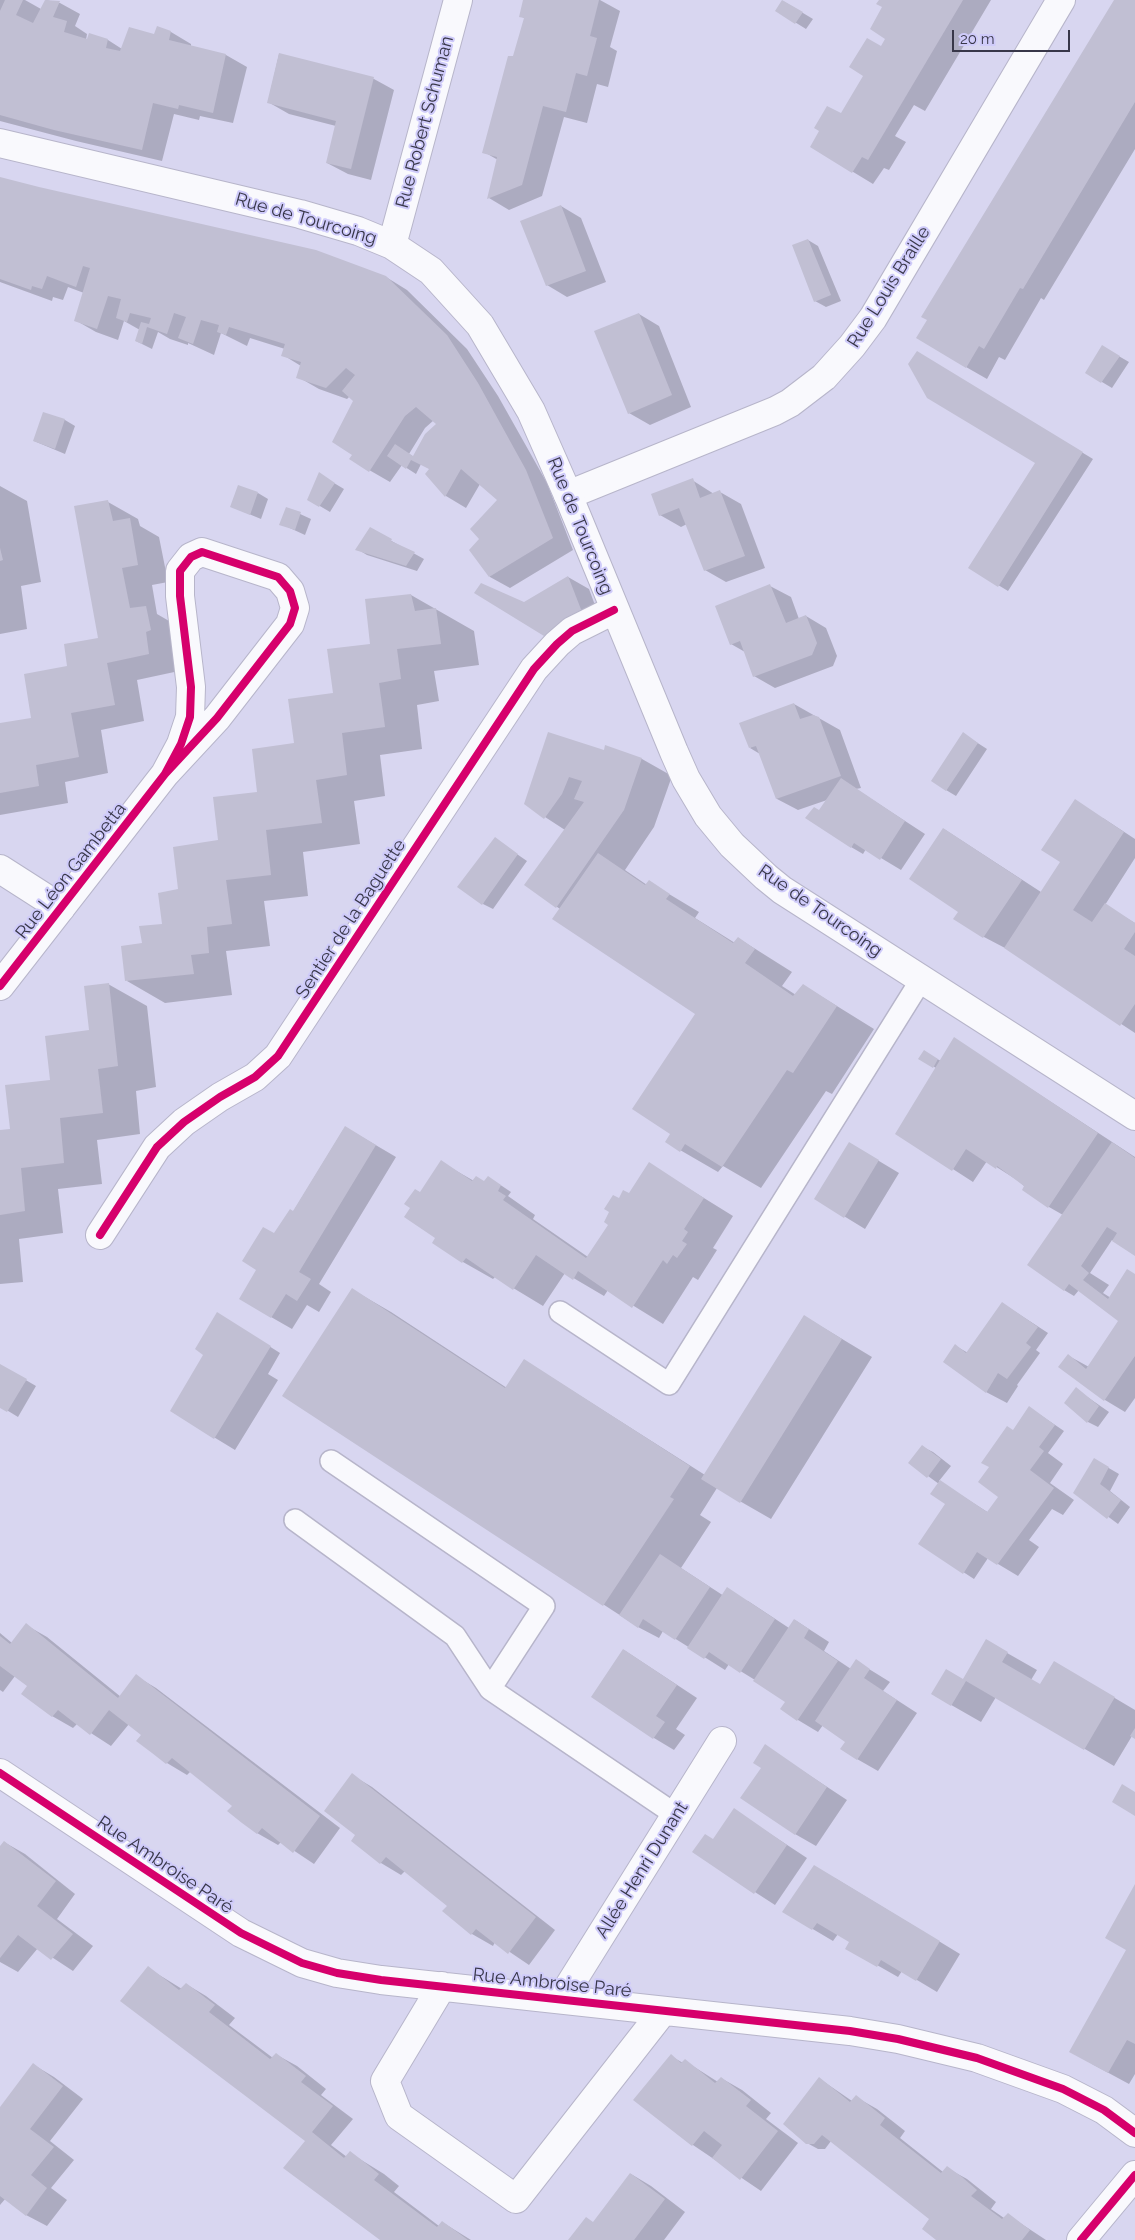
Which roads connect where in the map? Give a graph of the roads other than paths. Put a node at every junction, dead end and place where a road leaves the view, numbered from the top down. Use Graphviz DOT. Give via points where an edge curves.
graph roads {
  1 [pos="458,0"];
  2 [pos="1061,0"];
  3 [pos="0,143"];
  4 [pos="392,245"];
  5 [pos="568,495"];
  6 [pos="614,610"];
  7 [pos="166,774"];
  8 [pos="0,869"];
  9 [pos="61,908"];
  10 [pos="921,980"];
  11 [pos="0,986"];
  12 [pos="1135,1116"];
  13 [pos="100,1235"];
  14 [pos="560,1312"];
  15 [pos="331,1461"];
  16 [pos="295,1520"];
  17 [pos="490,1688"];
  18 [pos="722,1741"];
  19 [pos="0,1773"];
  20 [pos="676,1815"];
  21 [pos="442,1986"];
  22 [pos="561,1999"];
  23 [pos="663,2011"];
  24 [pos="1135,2133"];
  25 [pos="1135,2175"];
  26 [pos="1081,2240"];
  1 -- 4 [label="street, Rue Robert Schuman"];
  2 -- 5 [label="street, Rue Louis Braille" via="873,318 824,377 790,403"];
  3 -- 4 [label="street, Rue de Tourcoing" via="300,214"];
  4 -- 5 [label="street, Rue de Tourcoing" via="431,271 480,325 531,411"];
  5 -- 6 [label="street, Rue de Tourcoing"];
  6 -- 10 [label="street, Rue de Tourcoing" via="686,779 708,816 732,845 782,890"];
  6 -- 13 [label="street, Sentier de la Baguette" via="572,631 534,669 278,1056 255,1078 184,1122 157,1147"];
  7 -- 7 [label="street, Rue Léon Gambetta" via="217,718 290,624 295,608 290,591 278,578 202,552 192,557 180,572 191,687 190,717"];
  7 -- 9 [label="street, Rue Léon Gambetta"];
  8 -- 9 [label="street"];
  9 -- 11 [label="street, Rue Léon Gambetta"];
  10 -- 12 [label="street, Rue de Tourcoing"];
  10 -- 14 [label="lane" via="669,1384"];
  15 -- 17 [label="lane" via="544,1606"];
  16 -- 17 [label="lane" via="455,1636"];
  17 -- 20 [label="lane"];
  18 -- 20 [label="street, Allée Henri Dunant"];
  19 -- 21 [label="street, Rue Ambroise Paré" via="241,1934 269,1949 337,1973"];
  20 -- 22 [label="street, Allée Henri Dunant"];
  21 -- 22 [label="street, Rue Ambroise Paré"];
  21 -- 23 [label="street" via="385,2081 399,2116 516,2199"];
  22 -- 23 [label="street, Rue Ambroise Paré"];
  23 -- 24 [label="street, Rue Ambroise Paré" via="850,2031 936,2047 1063,2089 1104,2110"];
  25 -- 26 [label="street"];
}
